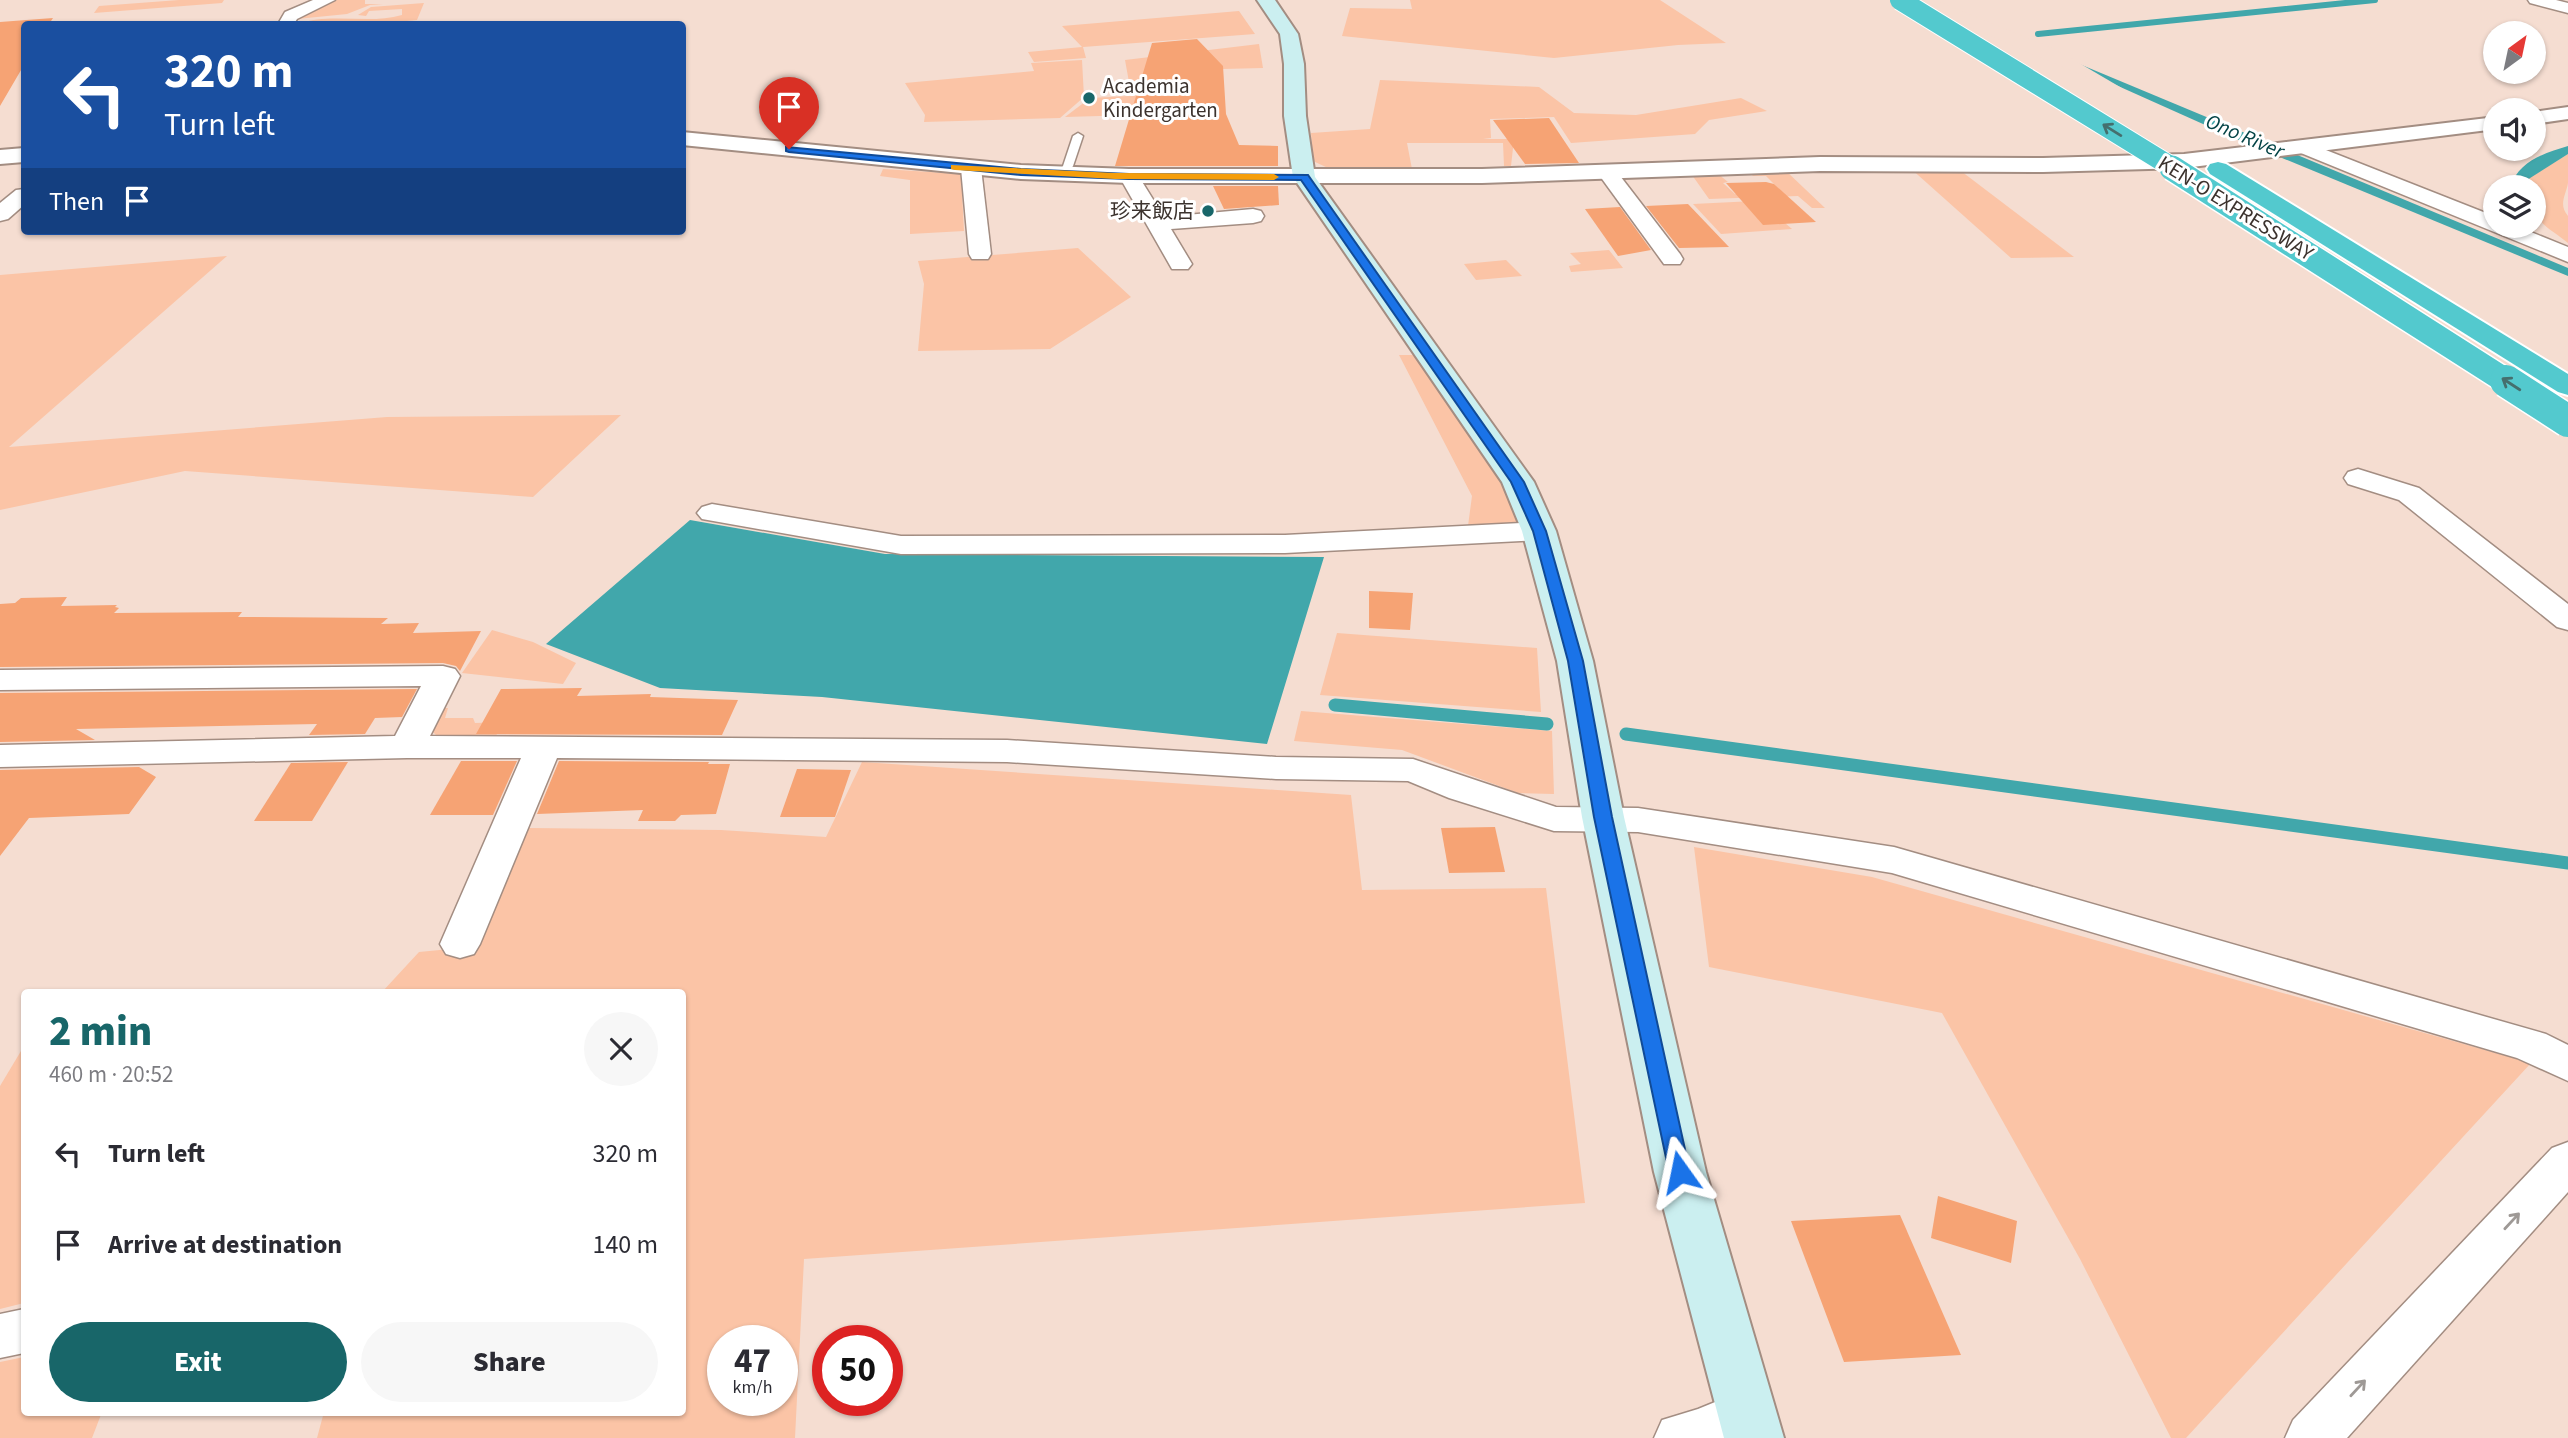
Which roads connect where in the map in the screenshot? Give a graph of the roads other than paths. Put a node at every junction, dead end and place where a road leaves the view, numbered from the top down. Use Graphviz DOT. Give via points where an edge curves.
graph roads {
  1 [pos="327,0"];
  2 [pos="1266,0"];
  3 [pos="1900,0"];
  4 [pos="1934,0"];
  5 [pos="2536,0"];
  6 [pos="2568,8"];
  7 [pos="288,21"];
  8 [pos="2011,45"];
  9 [pos="2568,113"];
  10 [pos="2546,116"];
  11 [pos="2483,124"];
  12 [pos="1078,136"];
  13 [pos="686,138"];
  14 [pos="2172,141"];
  15 [pos="2297,148"];
  16 [pos="21,155"];
  17 [pos="0,157"];
  18 [pos="971,169"];
  19 [pos="2218,169"];
  20 [pos="1607,172"];
  21 [pos="1062,174"];
  22 [pos="1129,176"];
  23 [pos="1304,177"];
  24 [pos="21,197"];
  25 [pos="0,214"];
  26 [pos="1254,216"];
  27 [pos="2483,220"];
  28 [pos="1157,224"];
  29 [pos="2527,238"];
  30 [pos="980,254"];
  31 [pos="2568,255"];
  32 [pos="1672,259"];
  33 [pos="1180,264"];
  34 [pos="2568,362"];
  35 [pos="2568,386"];
  36 [pos="2568,421"];
  37 [pos="2358,478"];
  38 [pos="712,513"];
  39 [pos="1539,531"];
  40 [pos="2568,620"];
  41 [pos="0,680"];
  42 [pos="407,747"];
  43 [pos="544,747"];
  44 [pos="0,756"];
  45 [pos="1603,817"];
  46 [pos="460,944"];
  47 [pos="2568,1064"];
  48 [pos="2568,1161"];
  49 [pos="21,1332"];
  50 [pos="0,1336"];
  51 [pos="1751,1426"];
  52 [pos="1681,1438"];
  53 [pos="2312,1438"];
  1 -- 7 [label="street"];
  2 -- 23 [label="main road" via="1290,34"];
  36 -- 3 [label="highway, KEN-O EXPRESSWAY, one-way, bridge"];
  4 -- 8 [label="highway"];
  5 -- 6 [label="street"];
  9 -- 10 [label="street"];
  11 -- 15 [label="street"];
  12 -- 21 [label="lane"];
  13 -- 18 [label="street"];
  14 -- 19 [label="highway, KEN-O EXPRESSWAY"];
  15 -- 20 [label="street" via="2183,161 1820,164"];
  15 -- 27 [label="street"];
  16 -- 17 [label="street"];
  18 -- 21 [label="street"];
  18 -- 30 [label="street"];
  19 -- 34 [label="highway" via="2342,230"];
  19 -- 35 [label="highway, KEN-O EXPRESSWAY"];
  20 -- 23 [label="street"];
  20 -- 32 [label="street"];
  21 -- 22 [label="street"];
  22 -- 23 [label="street"];
  22 -- 28 [label="street"];
  23 -- 39 [label="main road" via="1517,482"];
  24 -- 25 [label="street"];
  26 -- 28 [label="street"];
  28 -- 33 [label="street"];
  29 -- 31 [label="street"];
  37 -- 40 [label="street" via="2409,494"];
  38 -- 39 [label="street" via="901,545 1285,544"];
  39 -- 45 [label="main road" via="1575,661"];
  41 -- 42 [label="street" via="443,676"];
  42 -- 43 [label="street"];
  42 -- 44 [label="street"];
  43 -- 45 [label="street" via="1007,751 1276,768 1413,770 1554,819"];
  43 -- 46 [label="street"];
  45 -- 47 [label="street" via="1894,860 2531,1046"];
  45 -- 51 [label="main road" via="1680,1172"];
  53 -- 48 [label="street, one-way"];
  49 -- 50 [label="street"];
  51 -- 52 [label="street"];
}
